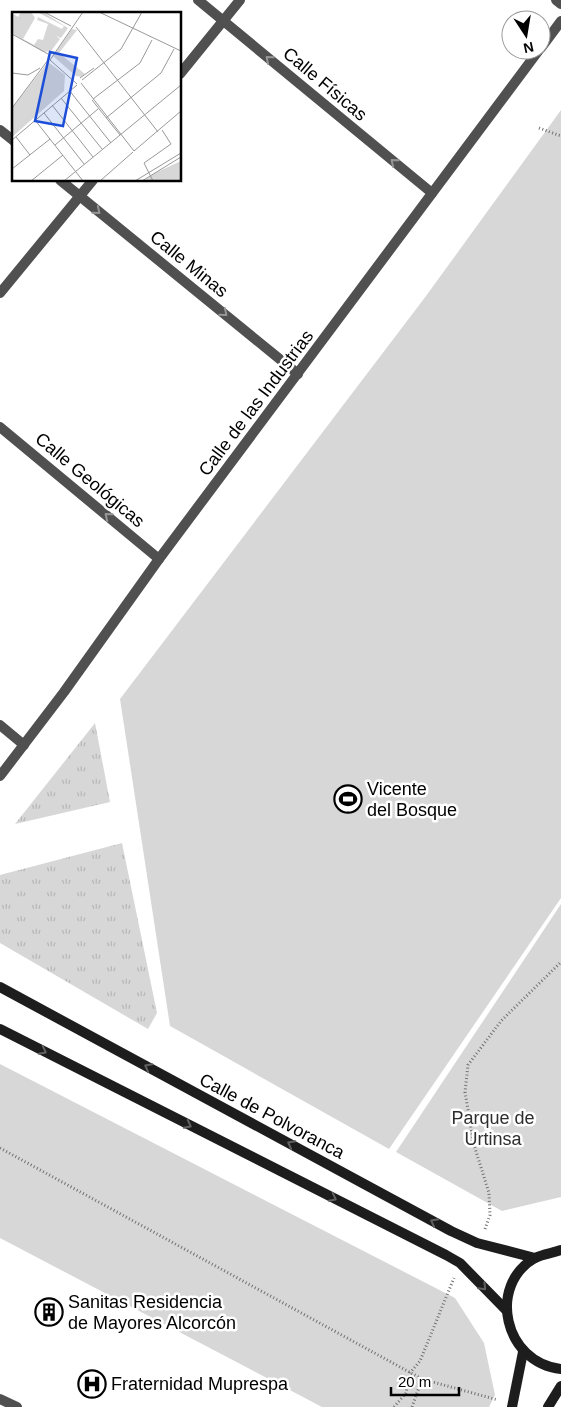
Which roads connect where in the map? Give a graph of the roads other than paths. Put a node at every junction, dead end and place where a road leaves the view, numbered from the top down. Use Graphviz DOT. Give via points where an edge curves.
graph roads {
  1 [pos="198,0"];
  2 [pos="240,0"];
  3 [pos="556,0"];
  4 [pos="561,4"];
  5 [pos="223,21"];
  6 [pos="561,21"];
  7 [pos="551,34"];
  8 [pos="532,60"];
  9 [pos="181,73"];
  10 [pos="0,130"];
  11 [pos="12,140"];
  12 [pos="61,181"];
  13 [pos="92,181"];
  14 [pos="432,194"];
  15 [pos="80,197"];
  16 [pos="0,293"];
  17 [pos="298,374"];
  18 [pos="0,427"];
  19 [pos="159,559"];
  20 [pos="0,725"];
  21 [pos="24,745"];
  22 [pos="0,776"];
  23 [pos="0,987"];
  24 [pos="0,1029"];
  25 [pos="561,1250"];
  26 [pos="535,1258"];
  27 [pos="506,1310"];
  28 [pos="523,1352"];
  29 [pos="561,1370"];
  30 [pos="561,1386"];
  31 [pos="0,1399"];
  32 [pos="513,1405"];
  33 [pos="17,1407"];
  34 [pos="548,1407"];
  1 -- 5 [label="street, Calle Físicas"];
  2 -- 5 [label="street"];
  3 -- 4 [label="street"];
  5 -- 9 [label="street"];
  14 -- 5 [label="street, Calle Físicas, one-way"];
  6 -- 7 [label="street, Calle de las Industrias"];
  8 -- 14 [label="street, Calle de las Industrias"];
  10 -- 11 [label="street"];
  12 -- 15 [label="street, Calle Minas"];
  13 -- 15 [label="street"];
  14 -- 17 [label="street, Calle de las Industrias"];
  15 -- 16 [label="street"];
  15 -- 17 [label="street, Calle Minas, one-way"];
  17 -- 19 [label="street, Calle de las Industrias"];
  19 -- 18 [label="street, Calle Geológicas, one-way"];
  19 -- 21 [label="street, Calle de las Industrias"];
  20 -- 21 [label="street"];
  21 -- 22 [label="street, Calle de las Industrias"];
  26 -- 23 [label="street, Calle de Polvoranca, one-way" via="478,1243 451,1231"];
  24 -- 27 [label="street, one-way" via="460,1263"];
  25 -- 26 [label="street"];
  26 -- 27 [label="street" via="513,1282"];
  27 -- 28 [label="street" via="510,1330"];
  28 -- 29 [label="street" via="539,1364"];
  28 -- 32 [label="street"];
  30 -- 34 [label="street"];
  31 -- 33 [label="street"];
}
